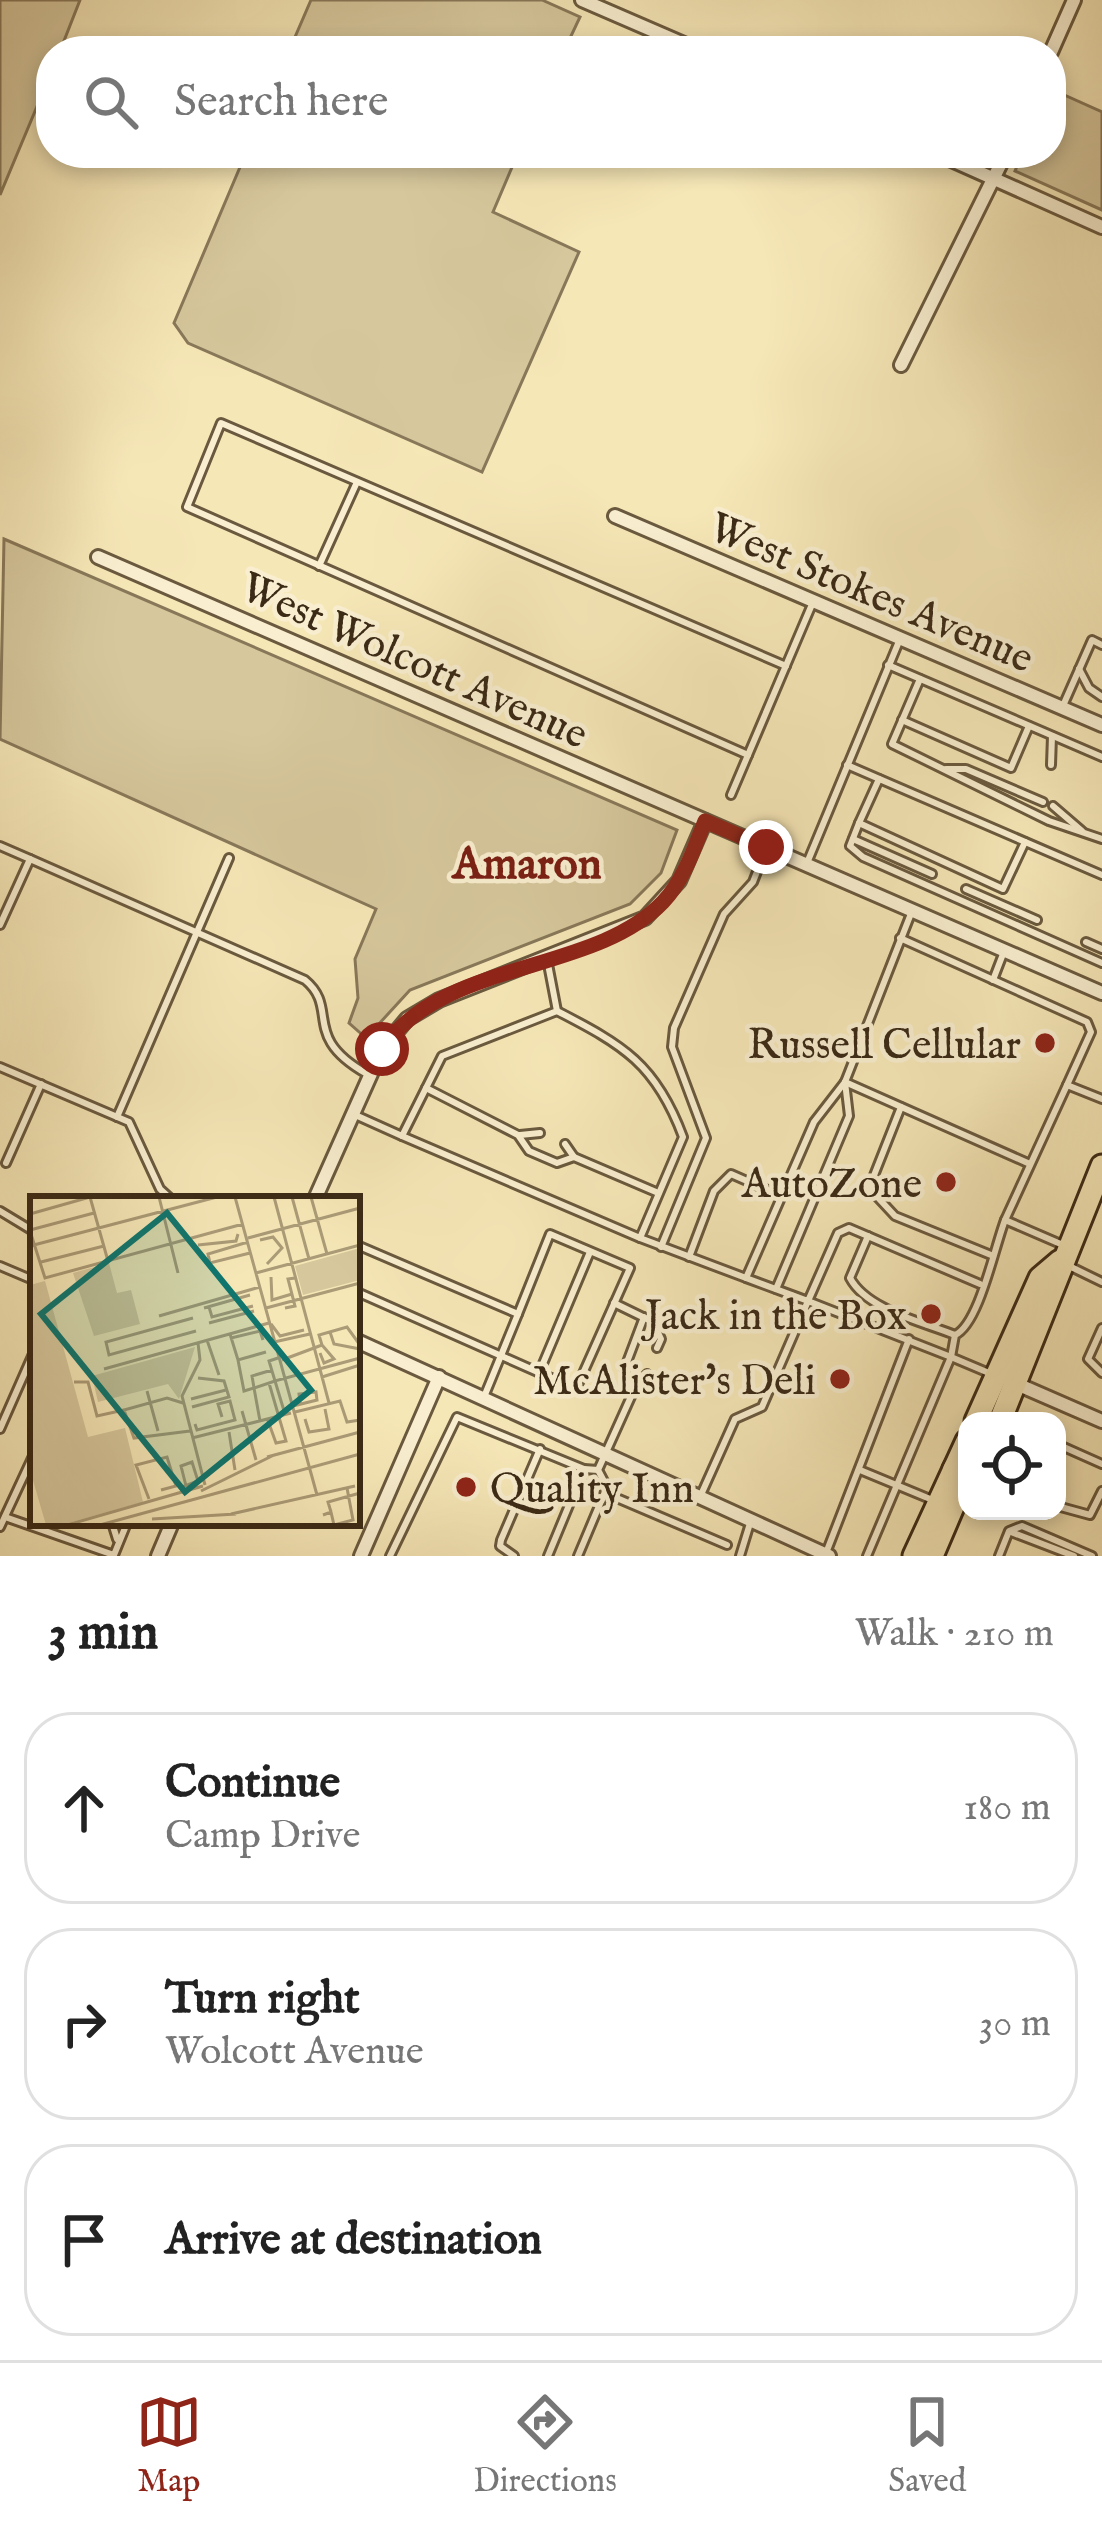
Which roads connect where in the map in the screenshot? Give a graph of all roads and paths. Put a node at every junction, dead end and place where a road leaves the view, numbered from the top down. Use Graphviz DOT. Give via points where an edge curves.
graph roads {
  1 [pos="581,0"];
  2 [pos="1074,0"];
  3 [pos="665,36"];
  4 [pos="1058,36"];
  5 [pos="971,168"];
  6 [pos="999,168"];
  7 [pos="995,178"];
  8 [pos="1102,227"];
  9 [pos="902,365"];
  10 [pos="358,482"];
  11 [pos="615,516"];
  12 [pos="98,557"];
  13 [pos="319,566"];
  14 [pos="813,602"];
  15 [pos="900,639"];
  16 [pos="1102,645"];
  17 [pos="888,665"];
  18 [pos="786,666"];
  19 [pos="1079,669"];
  20 [pos="920,679"];
  21 [pos="1102,697"];
  22 [pos="1062,708"];
  23 [pos="902,720"];
  24 [pos="1102,725"];
  25 [pos="1029,726"];
  26 [pos="1052,736"];
  27 [pos="748,754"];
  28 [pos="1102,758"];
  29 [pos="848,765"];
  30 [pos="1052,766"];
  31 [pos="943,770"];
  32 [pos="879,779"];
  33 [pos="731,795"];
  34 [pos="1043,802"];
  35 [pos="1053,806"];
  36 [pos="705,821"];
  37 [pos="859,823"];
  38 [pos="1084,833"];
  39 [pos="853,838"];
  40 [pos="1102,839"];
  41 [pos="1025,842"];
  42 [pos="0,846"];
  43 [pos="766,847"];
  44 [pos="229,858"];
  45 [pos="30,859"];
  46 [pos="806,865"];
  47 [pos="932,874"];
  48 [pos="1102,875"];
  49 [pos="966,889"];
  50 [pos="912,910"];
  51 [pos="1037,920"];
  52 [pos="0,925"];
  53 [pos="196,933"];
  54 [pos="900,938"];
  55 [pos="1086,942"];
  56 [pos="1102,949"];
  57 [pos="1004,950"];
  58 [pos="547,958"];
  59 [pos="1102,964"];
  60 [pos="993,980"];
  61 [pos="1101,989"];
  62 [pos="557,1011"];
  63 [pos="0,1067"];
  64 [pos="370,1076"];
  65 [pos="845,1082"];
  66 [pos="41,1084"];
  67 [pos="1067,1085"];
  68 [pos="426,1088"];
  69 [pos="1102,1099"];
  70 [pos="901,1107"];
  71 [pos="353,1114"];
  72 [pos="117,1117"];
  73 [pos="540,1132"];
  74 [pos="518,1135"];
  75 [pos="402,1136"];
  76 [pos="565,1144"];
  77 [pos="574,1156"];
  78 [pos="6,1163"];
  79 [pos="1030,1165"];
  80 [pos="1102,1166"];
  81 [pos="657,1192"];
  82 [pos="168,1196"];
  83 [pos="316,1196"];
  84 [pos="782,1196"];
  85 [pos="0,1210"];
  86 [pos="1005,1220"];
  87 [pos="30,1229"];
  88 [pos="868,1236"];
  89 [pos="640,1238"];
  90 [pos="360,1246"];
  91 [pos="661,1247"];
  92 [pos="590,1252"];
  93 [pos="1063,1254"];
  94 [pos="992,1255"];
  95 [pos="689,1257"];
  96 [pos="0,1265"];
  97 [pos="746,1278"];
  98 [pos="30,1279"];
  99 [pos="1102,1282"];
  100 [pos="980,1284"];
  101 [pos="776,1289"];
  102 [pos="360,1293"];
  103 [pos="808,1301"];
  104 [pos="614,1303"];
  105 [pos="518,1314"];
  106 [pos="644,1317"];
  107 [pos="1102,1328"];
  108 [pos="955,1335"];
  109 [pos="909,1339"];
  110 [pos="360,1341"];
  111 [pos="657,1348"];
  112 [pos="500,1357"];
  113 [pos="951,1357"];
  114 [pos="1102,1372"];
  115 [pos="539,1373"];
  116 [pos="29,1374"];
  117 [pos="647,1374"];
  118 [pos="440,1377"];
  119 [pos="1006,1380"];
  120 [pos="634,1390"];
  121 [pos="484,1397"];
  122 [pos="983,1412"];
  123 [pos="1001,1412"];
  124 [pos="1102,1421"];
  125 [pos="0,1430"];
  126 [pos="1066,1448"];
  127 [pos="540,1449"];
  128 [pos="604,1452"];
  129 [pos="958,1460"];
  130 [pos="30,1462"];
  131 [pos="1102,1464"];
  132 [pos="954,1468"];
  133 [pos="584,1469"];
  134 [pos="598,1470"];
  135 [pos="860,1470"];
  136 [pos="896,1484"];
  137 [pos="1102,1491"];
  138 [pos="604,1493"];
  139 [pos="700,1497"];
  140 [pos="0,1498"];
  141 [pos="938,1502"];
  142 [pos="11,1503"];
  143 [pos="1066,1508"];
  144 [pos="4,1517"];
  145 [pos="958,1518"];
  146 [pos="751,1520"];
  147 [pos="30,1524"];
  148 [pos="37,1526"];
  149 [pos="113,1526"];
  150 [pos="126,1526"];
  151 [pos="171,1526"];
  152 [pos="0,1527"];
  153 [pos="1009,1531"];
  154 [pos="118,1543"];
  155 [pos="727,1545"];
  156 [pos="114,1556"];
  157 [pos="114,1556"];
  158 [pos="158,1556"];
  159 [pos="362,1556"];
  160 [pos="390,1556"];
  161 [pos="514,1556"];
  162 [pos="548,1556"];
  163 [pos="578,1556"];
  164 [pos="740,1556"];
  165 [pos="826,1556"];
  166 [pos="867,1556"];
  167 [pos="914,1556"];
  168 [pos="932,1556"];
  169 [pos="942,1556"];
  170 [pos="999,1556"];
  171 [pos="1074,1556"];
  172 [pos="1092,1556"];
  1 -- 3 [label="street"];
  2 -- 4 [label="street"];
  5 -- 7 [label="street"];
  6 -- 7 [label="street"];
  7 -- 8 [label="street"];
  7 -- 9 [label="street"];
  10 -- 13 [label="lane"];
  10 -- 13 [label="lane" via="221,423 187,507"];
  10 -- 18 [label="lane"];
  11 -- 14 [label="street, West Stokes Avenue"];
  12 -- 36 [label="street, West Wolcott Avenue"];
  13 -- 27 [label="lane"];
  14 -- 15 [label="street, West Stokes Avenue"];
  14 -- 18 [label="lane"];
  15 -- 17 [label="lane"];
  15 -- 22 [label="street, West Stokes Avenue"];
  16 -- 19 [label="lane" via="1092,640"];
  17 -- 20 [label="lane"];
  17 -- 29 [label="lane"];
  18 -- 27 [label="lane"];
  19 -- 21 [label="lane"];
  19 -- 22 [label="lane"];
  20 -- 23 [label="lane"];
  20 -- 25 [label="lane"];
  22 -- 24 [label="street, West Stokes Avenue"];
  23 -- 25 [label="lane" via="1011,768"];
  23 -- 31 [label="lane" via="892,744"];
  25 -- 26 [label="lane"];
  26 -- 28 [label="lane"];
  26 -- 30 [label="lane"];
  27 -- 33 [label="lane"];
  29 -- 32 [label="lane"];
  29 -- 46 [label="lane"];
  31 -- 34 [label="lane" via="966,769"];
  31 -- 38 [label="lane"];
  32 -- 37 [label="lane"];
  32 -- 41 [label="lane"];
  35 -- 38 [label="lane"];
  36 -- 43 [label="street, West Wolcott Avenue"];
  36 -- 58 [label="street" via="664,901 623,930"];
  37 -- 39 [label="lane"];
  37 -- 41 [label="lane" via="1003,889"];
  38 -- 40 [label="lane"];
  39 -- 47 [label="lane"];
  39 -- 59 [label="lane" via="850,846 862,857"];
  41 -- 48 [label="lane"];
  42 -- 45 [label="lane"];
  43 -- 46 [label="street, West Wolcott Avenue"];
  43 -- 91 [label="lane" via="753,882 724,914 674,1028 672,1047 706,1138"];
  44 -- 53 [label="lane"];
  45 -- 52 [label="lane"];
  45 -- 53 [label="lane"];
  46 -- 50 [label="street, West Wolcott Avenue"];
  49 -- 51 [label="lane"];
  50 -- 54 [label="lane"];
  50 -- 57 [label="street, West Wolcott Avenue"];
  53 -- 64 [label="lane" via="314,988 329,1046"];
  53 -- 72 [label="lane"];
  54 -- 60 [label="lane"];
  54 -- 65 [label="lane"];
  55 -- 56 [label="lane"];
  57 -- 60 [label="lane"];
  57 -- 61 [label="street, West Wolcott Avenue"];
  58 -- 62 [label="lane"];
  58 -- 64 [label="street" via="423,1007 393,1034"];
  60 -- 67 [label="lane" via="1087,1022 1091,1032"];
  62 -- 68 [label="lane" via="442,1056"];
  62 -- 81 [label="lane" via="622,1045 668,1095 683,1137"];
  63 -- 66 [label="lane"];
  64 -- 71 [label="street"];
  65 -- 70 [label="lane"];
  65 -- 84 [label="lane" via="814,1122"];
  65 -- 101 [label="lane" via="849,1116"];
  66 -- 72 [label="lane"];
  66 -- 78 [label="lane"];
  67 -- 69 [label="lane"];
  67 -- 79 [label="lane"];
  68 -- 74 [label="lane"];
  68 -- 75 [label="lane"];
  70 -- 79 [label="lane"];
  70 -- 94 [label="lane" via="869,1189 896,1216"];
  71 -- 75 [label="lane"];
  71 -- 83 [label="street"];
  72 -- 82 [label="lane" via="137,1132"];
  73 -- 74 [label="lane"];
  74 -- 77 [label="lane" via="529,1151 557,1163"];
  75 -- 89 [label="lane"];
  76 -- 77 [label="lane"];
  77 -- 81 [label="lane"];
  79 -- 86 [label="lane"];
  80 -- 93 [label="highway"];
  81 -- 89 [label="lane"];
  84 -- 95 [label="lane" via="731,1174 714,1191"];
  84 -- 97 [label="lane"];
  85 -- 87 [label="lane"];
  86 -- 93 [label="lane"];
  86 -- 94 [label="lane"];
  88 -- 100 [label="lane"];
  88 -- 103 [label="lane" via="838,1233"];
  88 -- 108 [label="lane" via="853,1285"];
  89 -- 91 [label="lane"];
  90 -- 105 [label="lane"];
  91 -- 95 [label="lane"];
  92 -- 104 [label="lane" via="630,1268"];
  92 -- 105 [label="lane" via="550,1234"];
  92 -- 115 [label="lane"];
  93 -- 99 [label="lane"];
  93 -- 119 [label="highway" via="1054,1292"];
  94 -- 100 [label="lane"];
  95 -- 97 [label="lane"];
  96 -- 98 [label="lane"];
  97 -- 101 [label="lane"];
  100 -- 108 [label="lane" via="969,1326"];
  101 -- 103 [label="lane"];
  102 -- 112 [label="lane"];
  103 -- 109 [label="lane"];
  103 -- 139 [label="lane" via="762,1407 735,1418"];
  104 -- 106 [label="lane"];
  104 -- 115 [label="lane" via="576,1389"];
  105 -- 112 [label="lane"];
  106 -- 111 [label="lane" via="661,1339"];
  106 -- 120 [label="lane" via="624,1370"];
  107 -- 114 [label="lane" via="1088,1359"];
  108 -- 113 [label="lane"];
  109 -- 113 [label="lane"];
  109 -- 135 [label="lane"];
  110 -- 118 [label="street"];
  112 -- 115 [label="lane"];
  112 -- 121 [label="lane"];
  113 -- 119 [label="lane"];
  113 -- 136 [label="lane"];
  116 -- 125 [label="lane"];
  117 -- 120 [label="lane"];
  118 -- 121 [label="street"];
  118 -- 159 [label="street"];
  119 -- 122 [label="highway"];
  119 -- 123 [label="highway"];
  119 -- 124 [label="street"];
  120 -- 128 [label="lane"];
  121 -- 128 [label="street"];
  126 -- 131 [label="lane"];
  127 -- 133 [label="lane"];
  127 -- 160 [label="lane" via="458,1418"];
  127 -- 161 [label="lane" via="501,1540"];
  128 -- 134 [label="lane"];
  128 -- 139 [label="street"];
  129 -- 132 [label="highway"];
  130 -- 142 [label="lane"];
  132 -- 141 [label="highway"];
  132 -- 168 [label="highway" via="958,1495"];
  133 -- 134 [label="lane"];
  133 -- 162 [label="lane"];
  134 -- 138 [label="lane"];
  135 -- 136 [label="lane"];
  135 -- 165 [label="lane"];
  136 -- 141 [label="lane"];
  136 -- 166 [label="lane"];
  137 -- 143 [label="lane" via="1090,1515"];
  138 -- 155 [label="lane"];
  138 -- 163 [label="lane"];
  139 -- 146 [label="street"];
  140 -- 142 [label="lane"];
  141 -- 167 [label="highway"];
  142 -- 144 [label="lane"];
  144 -- 147 [label="lane"];
  144 -- 152 [label="lane"];
  145 -- 169 [label="highway"];
  146 -- 164 [label="lane"];
  146 -- 165 [label="street"];
  148 -- 156 [label="lane"];
  149 -- 154 [label="lane"];
  150 -- 154 [label="lane"];
  151 -- 158 [label="street"];
  153 -- 170 [label="lane"];
  153 -- 171 [label="lane"];
  153 -- 172 [label="lane" via="1022,1526"];
  154 -- 157 [label="lane"];
}
